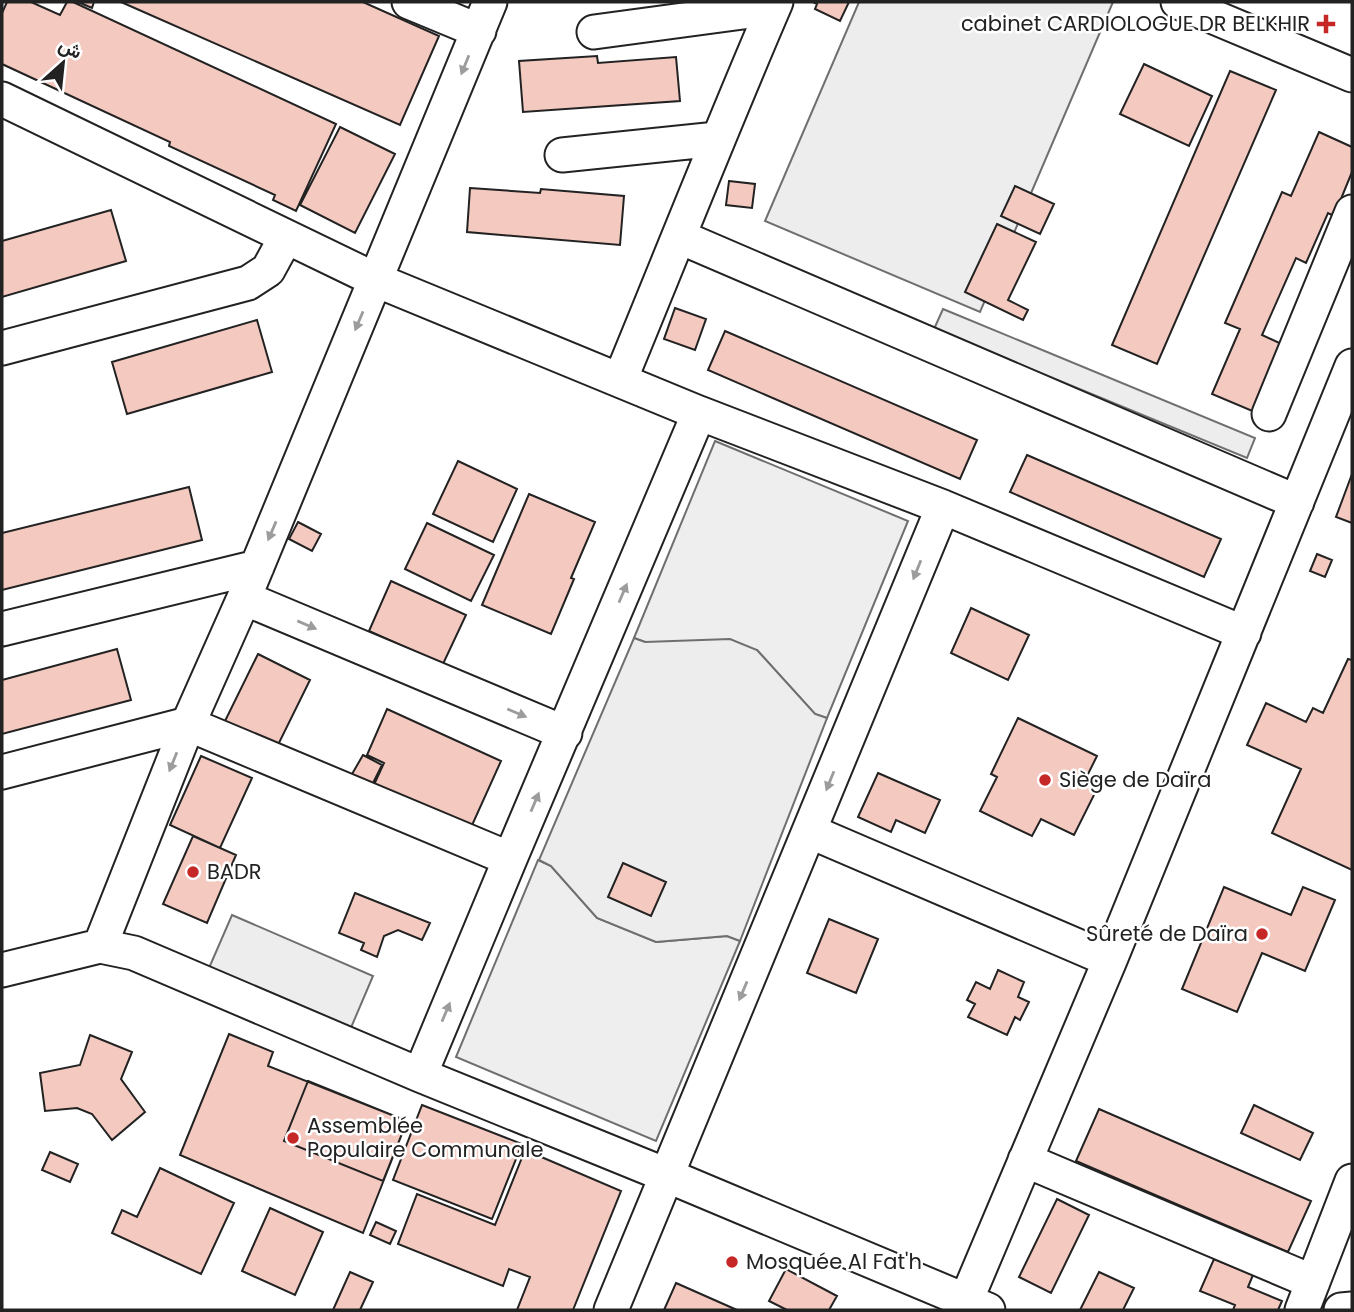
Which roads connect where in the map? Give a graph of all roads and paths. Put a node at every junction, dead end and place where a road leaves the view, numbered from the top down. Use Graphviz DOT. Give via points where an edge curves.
graph roads {
  1 [pos="409,2"];
  2 [pos="1178,2"];
  3 [pos="774,5"];
  4 [pos="485,16"];
  5 [pos="594,32"];
  6 [pos="1352,75"];
  7 [pos="2,99"];
  8 [pos="717,139"];
  9 [pos="562,155"];
  10 [pos="1349,230"];
  11 [pos="286,237"];
  12 [pos="680,237"];
  13 [pos="376,280"];
  14 [pos="2,348"];
  15 [pos="1352,366"];
  16 [pos="620,380"];
  17 [pos="699,413"];
  18 [pos="1269,414"];
  19 [pos="1297,502"];
  20 [pos="943,507"];
  21 [pos="257,567"];
  22 [pos="244,598"];
  23 [pos="2,629"];
  24 [pos="1244,633"];
  25 [pos="188,724"];
  26 [pos="565,733"];
  27 [pos="2,772"];
  28 [pos="810,831"];
  29 [pos="510,859"];
  30 [pos="100,946"];
  31 [pos="1110,960"];
  32 [pos="2,970"];
  33 [pos="420,1075"];
  34 [pos="1025,1160"];
  35 [pos="666,1175"];
  36 [pos="1351,1186"];
  37 [pos="1308,1296"];
  38 [pos="972,1307"];
  39 [pos="1352,1309"];
  40 [pos="611,1310"];
  41 [pos="1341,1310"];
  1 -- 4 [label="street"];
  2 -- 6 [label="street"];
  3 -- 5 [label="street"];
  3 -- 8 [label="street"];
  4 -- 13 [label="street, one-way"];
  7 -- 11 [label="street"];
  8 -- 9 [label="street"];
  8 -- 12 [label="street"];
  10 -- 18 [label="street"];
  11 -- 13 [label="street"];
  11 -- 14 [label="street" via="268,270 248,283"];
  12 -- 16 [label="street"];
  12 -- 19 [label="street"];
  13 -- 16 [label="street"];
  13 -- 21 [label="street, one-way"];
  15 -- 19 [label="street"];
  16 -- 17 [label="street"];
  17 -- 20 [label="street"];
  26 -- 17 [label="street, one-way"];
  19 -- 24 [label="street"];
  20 -- 24 [label="street"];
  20 -- 28 [label="street, one-way"];
  21 -- 22 [label="street"];
  21 -- 23 [label="street"];
  22 -- 25 [label="street"];
  22 -- 26 [label="street, one-way"];
  24 -- 31 [label="street"];
  25 -- 27 [label="street"];
  25 -- 29 [label="street"];
  25 -- 30 [label="street, one-way"];
  29 -- 26 [label="street, one-way"];
  28 -- 31 [label="street"];
  28 -- 35 [label="street, one-way"];
  33 -- 29 [label="street, one-way"];
  30 -- 32 [label="street"];
  30 -- 33 [label="street" via="134,953"];
  31 -- 34 [label="street"];
  33 -- 35 [label="street"];
  34 -- 37 [label="street"];
  34 -- 38 [label="street"];
  35 -- 38 [label="street"];
  35 -- 40 [label="street"];
  36 -- 37 [label="street"];
  39 -- 41 [label="street"];
}
